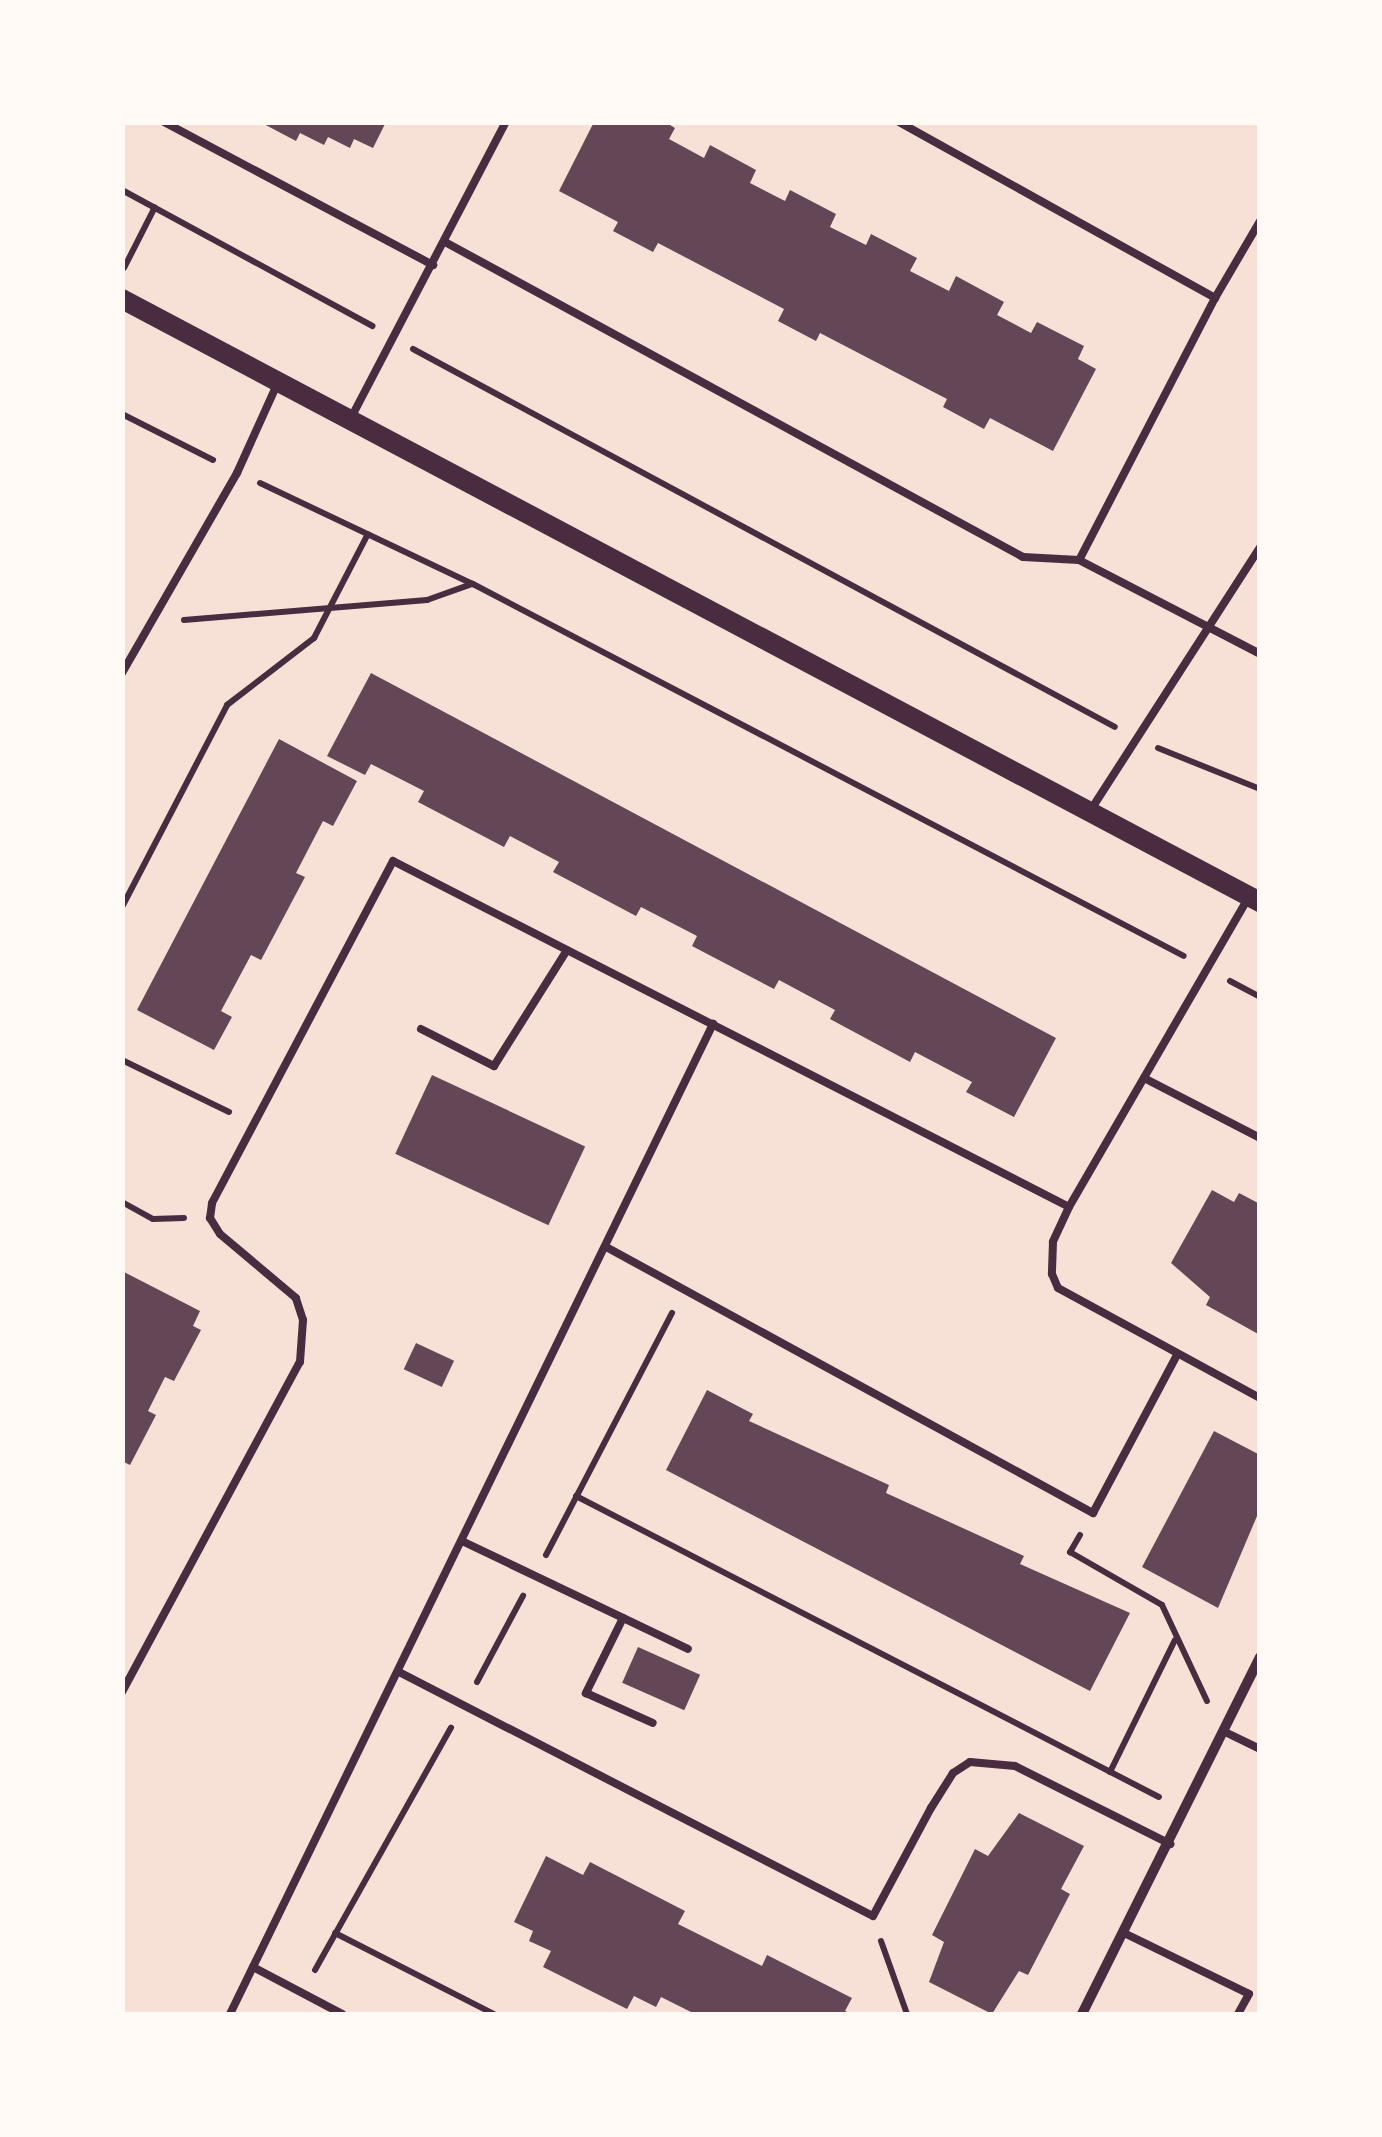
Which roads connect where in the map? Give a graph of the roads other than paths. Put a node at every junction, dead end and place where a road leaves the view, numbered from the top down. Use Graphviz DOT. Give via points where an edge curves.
graph roads {
  1 [pos="164,122"];
  2 [pos="506,122"];
  3 [pos="899,122"];
  4 [pos="1260,221"];
  5 [pos="445,242"];
  6 [pos="433,265"];
  7 [pos="122,298"];
  8 [pos="1215,298"];
  9 [pos="279,380"];
  10 [pos="352,416"];
  11 [pos="1260,547"];
  12 [pos="1079,560"];
  13 [pos="1210,628"];
  14 [pos="1260,654"];
  15 [pos="122,672"];
  16 [pos="1090,812"];
  17 [pos="1254,899"];
  18 [pos="567,950"];
  19 [pos="713,1024"];
  20 [pos="422,1029"];
  21 [pos="1144,1078"];
  22 [pos="1260,1138"];
  23 [pos="1069,1208"];
  24 [pos="608,1248"];
  25 [pos="1176,1357"];
  26 [pos="1260,1398"];
  27 [pos="464,1542"];
  28 [pos="623,1618"];
  29 [pos="688,1649"];
  30 [pos="1260,1657"];
  31 [pos="399,1672"];
  32 [pos="122,1692"];
  33 [pos="652,1723"];
  34 [pos="1223,1732"];
  35 [pos="1260,1749"];
  36 [pos="1170,1845"];
  37 [pos="1124,1933"];
  38 [pos="253,1967"];
  39 [pos="230,2014"];
  40 [pos="342,2014"];
  41 [pos="1082,2014"];
  42 [pos="1238,2014"];
  1 -- 6 [label="lane"];
  2 -- 5 [label="lane"];
  3 -- 8 [label="lane"];
  4 -- 8 [label="lane"];
  5 -- 6 [label="lane"];
  5 -- 12 [label="lane" via="1023,557"];
  6 -- 10 [label="lane"];
  7 -- 9 [label="main road"];
  8 -- 12 [label="lane"];
  9 -- 10 [label="main road"];
  9 -- 15 [label="lane" via="237,473"];
  10 -- 16 [label="main road"];
  11 -- 13 [label="lane"];
  12 -- 13 [label="lane"];
  13 -- 14 [label="lane"];
  13 -- 16 [label="lane"];
  16 -- 17 [label="main road"];
  17 -- 21 [label="lane"];
  18 -- 19 [label="lane"];
  18 -- 20 [label="lane" via="494,1066"];
  18 -- 32 [label="lane" via="393,860 210,1218 296,1298 303,1320 300,1362"];
  19 -- 23 [label="lane"];
  19 -- 24 [label="lane"];
  21 -- 22 [label="lane"];
  21 -- 23 [label="lane"];
  23 -- 25 [label="lane" via="1053,1242 1058,1288"];
  24 -- 25 [label="lane" via="1093,1513"];
  24 -- 27 [label="lane"];
  25 -- 26 [label="lane"];
  27 -- 28 [label="lane"];
  27 -- 31 [label="lane"];
  28 -- 29 [label="lane"];
  28 -- 33 [label="lane" via="586,1693"];
  30 -- 34 [label="street"];
  31 -- 36 [label="lane" via="872,1916 953,1773 970,1762 1015,1766"];
  31 -- 38 [label="lane"];
  34 -- 35 [label="lane"];
  34 -- 36 [label="street"];
  36 -- 37 [label="street"];
  37 -- 41 [label="street"];
  37 -- 42 [label="lane" via="1249,1994"];
  38 -- 39 [label="lane"];
  38 -- 40 [label="lane"];
}
